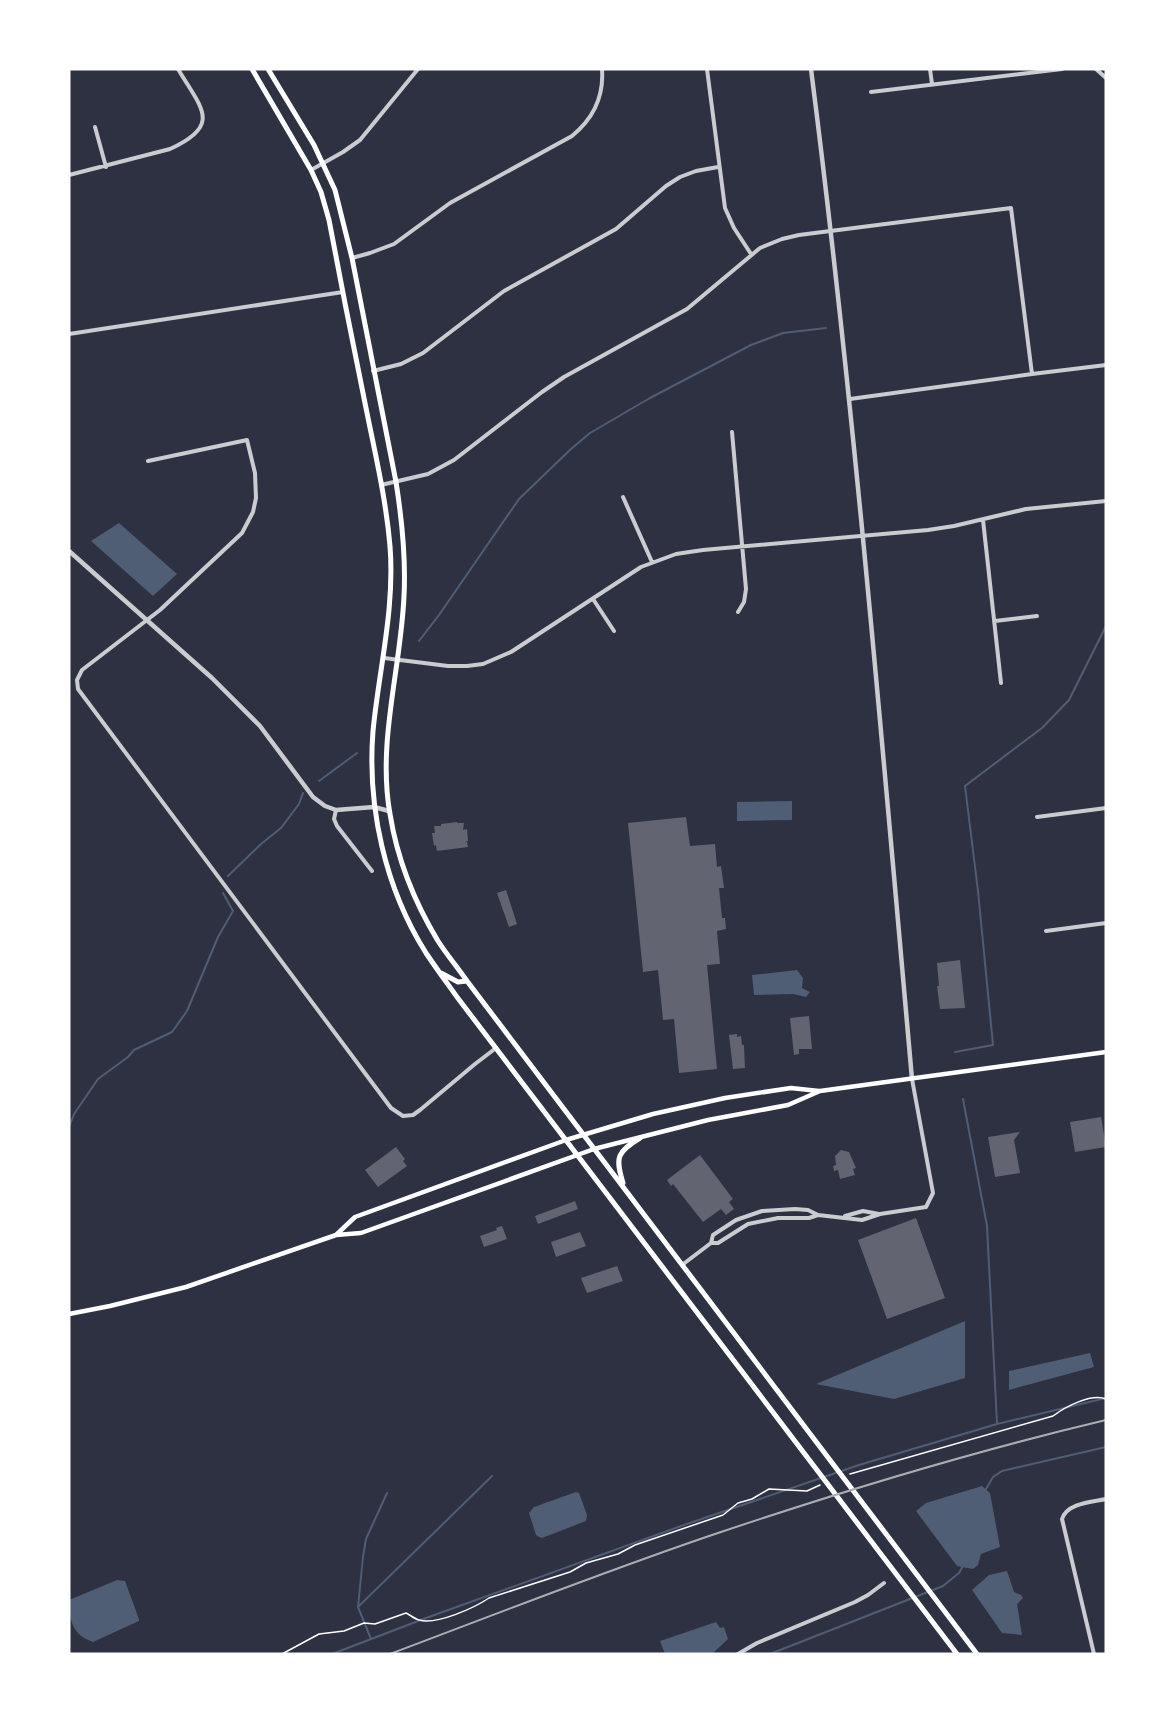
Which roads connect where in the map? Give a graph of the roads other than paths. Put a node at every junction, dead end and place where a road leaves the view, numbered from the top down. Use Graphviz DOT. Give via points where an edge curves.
graph roads {
  1 [pos="178,69"];
  2 [pos="252,69"];
  3 [pos="268,69"];
  4 [pos="418,69"];
  5 [pos="602,69"];
  6 [pos="707,69"];
  7 [pos="811,69"];
  8 [pos="930,69"];
  9 [pos="1062,69"];
  10 [pos="1096,69"];
  11 [pos="1106,78"];
  12 [pos="932,84"];
  13 [pos="871,92"];
  14 [pos="95,127"];
  15 [pos="324,163"];
  16 [pos="106,167"];
  17 [pos="718,167"];
  18 [pos="311,170"];
  19 [pos="69,175"];
  20 [pos="832,231"];
  21 [pos="751,254"];
  22 [pos="352,258"];
  23 [pos="343,292"];
  24 [pos="69,334"];
  25 [pos="1106,365"];
  26 [pos="373,371"];
  27 [pos="1032,374"];
  28 [pos="850,399"];
  29 [pos="732,432"];
  30 [pos="148,461"];
  31 [pos="396,482"];
  32 [pos="381,485"];
  33 [pos="623,497"];
  34 [pos="1106,501"];
  35 [pos="983,520"];
  36 [pos="862,535"];
  37 [pos="743,547"];
  38 [pos="69,550"];
  39 [pos="652,562"];
  40 [pos="593,599"];
  41 [pos="738,612"];
  42 [pos="1037,616"];
  43 [pos="148,620"];
  44 [pos="995,621"];
  45 [pos="614,631"];
  46 [pos="384,658"];
  47 [pos="398,660"];
  48 [pos="1001,683"];
  49 [pos="375,807"];
  50 [pos="1106,808"];
  51 [pos="336,810"];
  52 [pos="389,811"];
  53 [pos="1037,818"];
  54 [pos="372,871"];
  55 [pos="1106,923"];
  56 [pos="1046,931"];
  57 [pos="439,972"];
  58 [pos="467,981"];
  59 [pos="496,1048"];
  60 [pos="1106,1052"];
  61 [pos="912,1079"];
  62 [pos="820,1091"];
  63 [pos="583,1135"];
  64 [pos="640,1138"];
  65 [pos="566,1140"];
  66 [pos="594,1149"];
  67 [pos="577,1154"];
  68 [pos="624,1188"];
  69 [pos="880,1214"];
  70 [pos="818,1215"];
  71 [pos="842,1217"];
  72 [pos="336,1235"];
  73 [pos="711,1243"];
  74 [pos="682,1265"];
  75 [pos="69,1314"];
  76 [pos="1106,1499"];
  77 [pos="884,1583"];
  78 [pos="738,1654"];
  79 [pos="957,1654"];
  80 [pos="977,1654"];
  81 [pos="1094,1654"];
  1 -- 16 [label="street" via="203,111 204,120 198,132 170,149"];
  2 -- 18 [label="main road"];
  3 -- 15 [label="main road"];
  4 -- 15 [label="street" via="360,140"];
  5 -- 22 [label="street" via="597,105 572,136 450,203 394,244"];
  6 -- 17 [label="street"];
  7 -- 20 [label="street"];
  8 -- 12 [label="street"];
  9 -- 12 [label="street"];
  10 -- 11 [label="street"];
  12 -- 13 [label="street"];
  14 -- 16 [label="street"];
  15 -- 18 [label="street"];
  15 -- 22 [label="main road"];
  16 -- 19 [label="street"];
  17 -- 21 [label="street" via="728,217"];
  17 -- 26 [label="street" via="680,177 616,229 504,291 423,353"];
  18 -- 23 [label="main road" via="329,220"];
  20 -- 21 [label="street" via="782,239"];
  20 -- 27 [label="street" via="1011,208"];
  20 -- 28 [label="street"];
  21 -- 31 [label="street" via="687,309 558,380 454,460 428,474"];
  22 -- 26 [label="main road"];
  23 -- 24 [label="street"];
  23 -- 32 [label="main road"];
  25 -- 27 [label="street"];
  26 -- 31 [label="main road"];
  27 -- 28 [label="street"];
  28 -- 36 [label="street"];
  29 -- 37 [label="street"];
  30 -- 43 [label="street" via="247,440 256,498 254,512 242,533"];
  31 -- 32 [label="street"];
  31 -- 47 [label="main road" via="404,556"];
  32 -- 46 [label="main road" via="390,549"];
  33 -- 39 [label="street"];
  34 -- 35 [label="street" via="1026,509"];
  35 -- 36 [label="street" via="928,530"];
  35 -- 44 [label="street"];
  36 -- 37 [label="street"];
  36 -- 61 [label="street"];
  37 -- 39 [label="street" via="688,552"];
  37 -- 41 [label="street" via="746,589"];
  38 -- 43 [label="street"];
  39 -- 40 [label="street"];
  40 -- 45 [label="street"];
  40 -- 47 [label="street" via="511,652 483,664 448,666"];
  42 -- 44 [label="street"];
  43 -- 51 [label="street" via="260,726 313,797"];
  43 -- 59 [label="street" via="82,670 78,689 391,1108 403,1116 413,1115"];
  44 -- 48 [label="street"];
  46 -- 47 [label="street"];
  46 -- 49 [label="main road" via="374,731"];
  47 -- 52 [label="main road" via="389,730"];
  49 -- 51 [label="street"];
  49 -- 52 [label="street"];
  49 -- 57 [label="main road" via="386,862 401,905"];
  50 -- 53 [label="street"];
  51 -- 54 [label="street" via="337,826"];
  52 -- 58 [label="main road" via="399,854 418,903 438,941"];
  55 -- 56 [label="street"];
  57 -- 58 [label="main road" via="458,982"];
  57 -- 59 [label="main road"];
  58 -- 63 [label="main road"];
  59 -- 65 [label="main road"];
  60 -- 61 [label="main road"];
  61 -- 62 [label="main road"];
  61 -- 69 [label="street" via="933,1193 926,1207"];
  62 -- 63 [label="main road" via="791,1088 725,1098"];
  62 -- 64 [label="main road" via="788,1105"];
  63 -- 65 [label="main road"];
  63 -- 66 [label="main road"];
  64 -- 66 [label="main road"];
  64 -- 68 [label="main road" via="623,1148 618,1159"];
  65 -- 67 [label="main road"];
  65 -- 72 [label="main road" via="355,1217"];
  66 -- 67 [label="main road"];
  66 -- 68 [label="main road"];
  67 -- 72 [label="main road" via="361,1233"];
  67 -- 79 [label="main road"];
  68 -- 74 [label="main road"];
  69 -- 71 [label="street" via="863,1211"];
  69 -- 71 [label="street" via="862,1220"];
  70 -- 71 [label="street"];
  70 -- 73 [label="street" via="748,1224 718,1243"];
  70 -- 73 [label="street" via="795,1209 762,1211 736,1220 713,1235"];
  72 -- 75 [label="main road" via="186,1287"];
  73 -- 74 [label="street"];
  74 -- 80 [label="main road"];
  76 -- 81 [label="street" via="1069,1509 1064,1513 1063,1524"];
  77 -- 78 [label="street" via="855,1602"];
}
